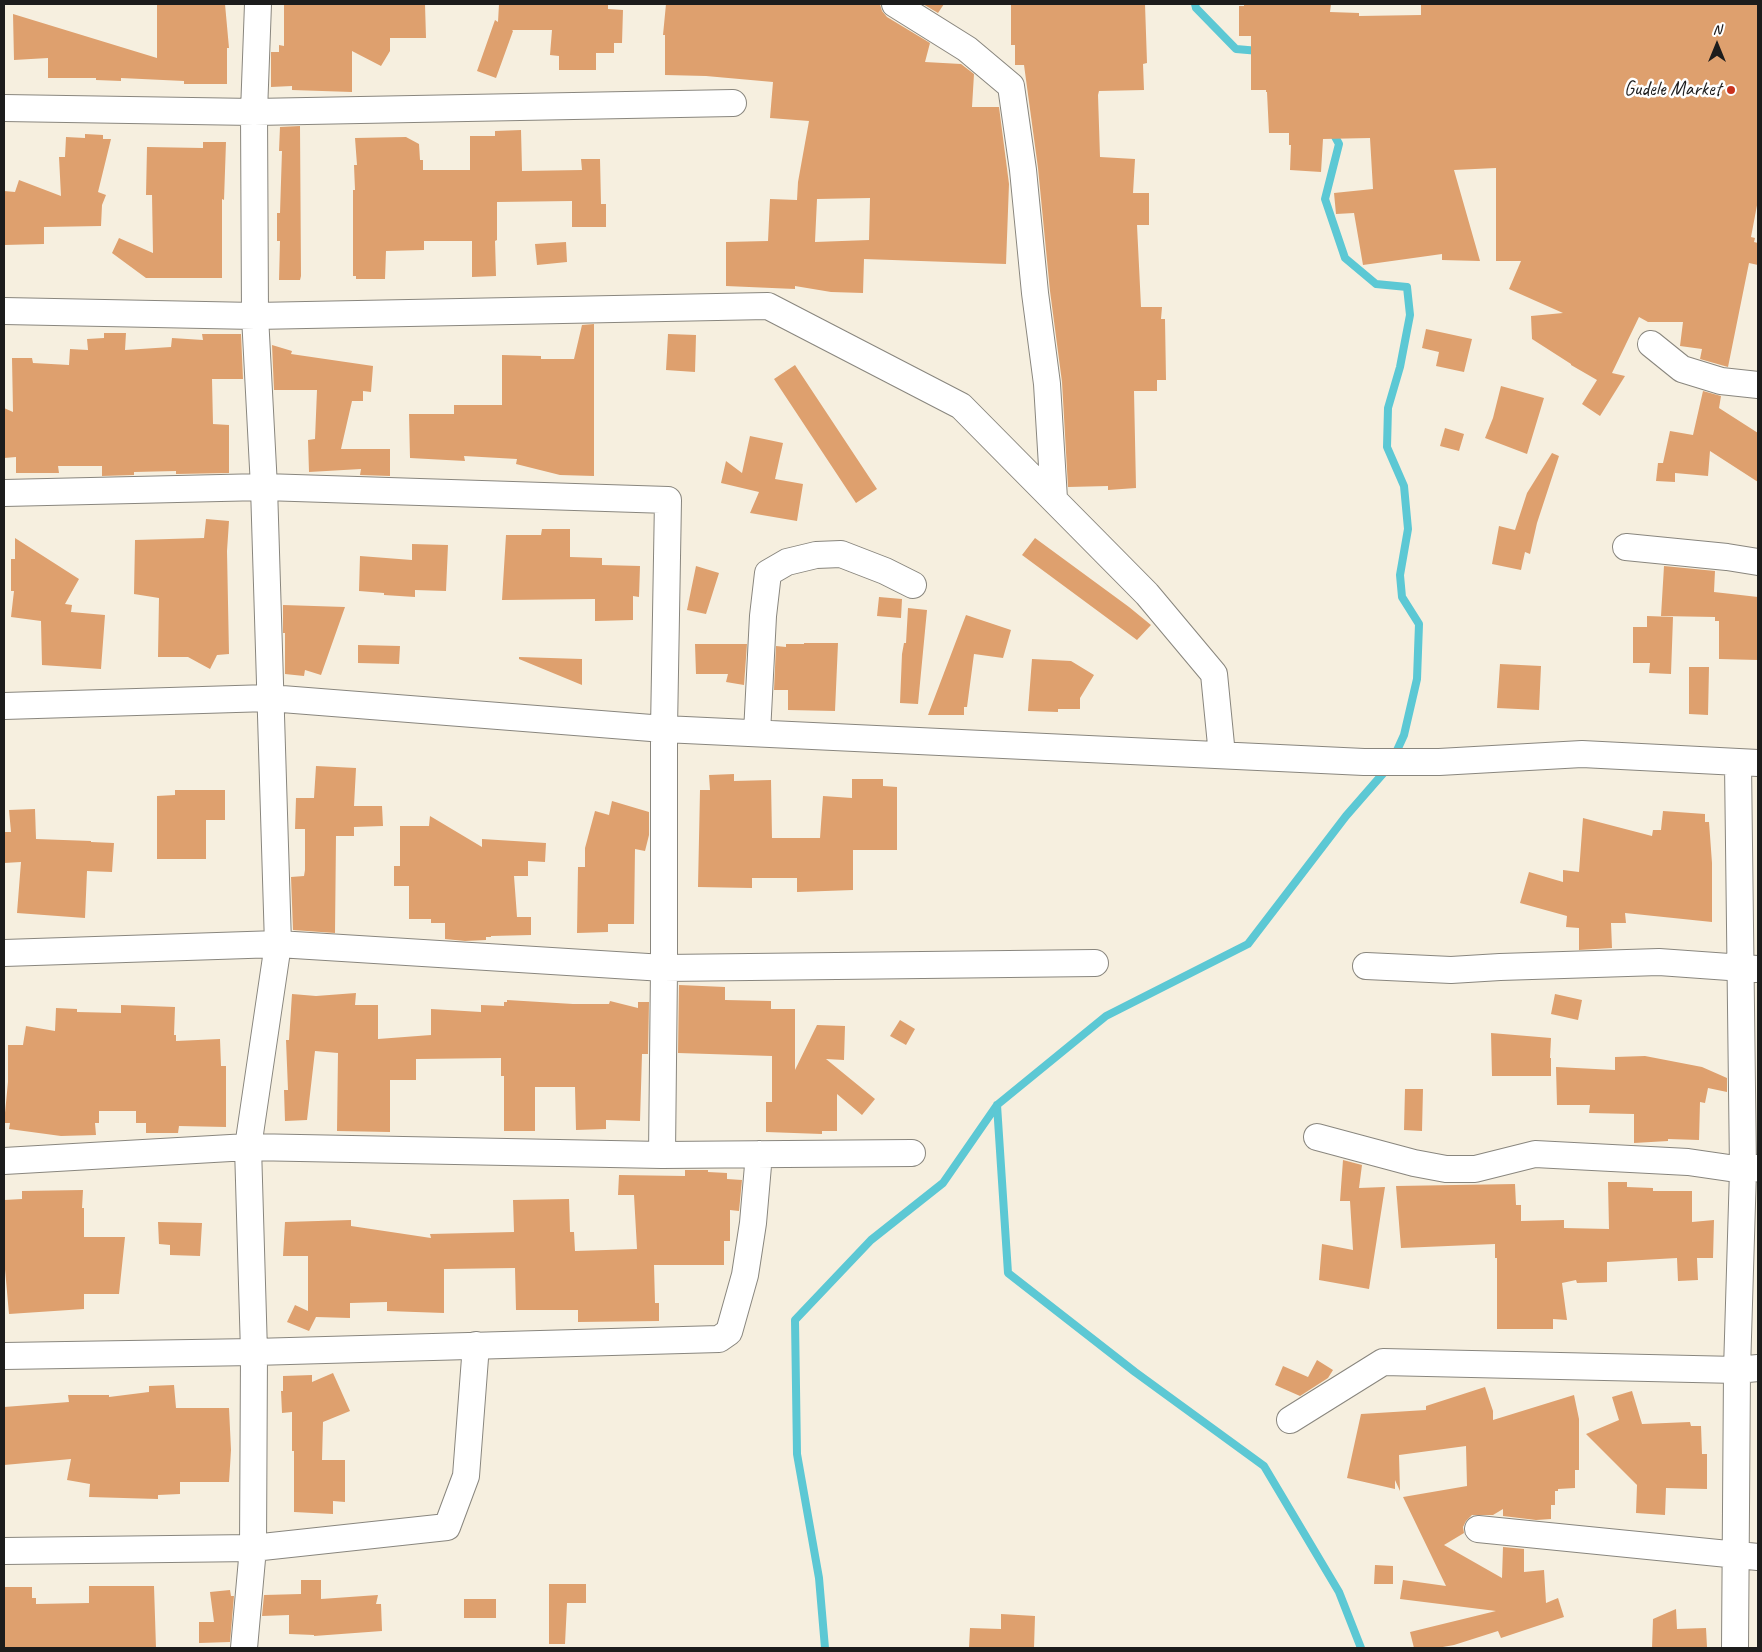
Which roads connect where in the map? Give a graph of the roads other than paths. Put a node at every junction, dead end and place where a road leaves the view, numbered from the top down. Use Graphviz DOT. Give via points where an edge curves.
graph roads {
  1 [pos="258,4"];
  2 [pos="895,4"];
  3 [pos="733,103"];
  4 [pos="4,108"];
  5 [pos="254,112"];
  6 [pos="4,310"];
  7 [pos="255,316"];
  8 [pos="1651,344"];
  9 [pos="1758,385"];
  10 [pos="264,486"];
  11 [pos="4,493"];
  12 [pos="1054,499"];
  13 [pos="1626,547"];
  14 [pos="1758,562"];
  15 [pos="912,585"];
  16 [pos="269,698"];
  17 [pos="4,706"];
  18 [pos="664,729"];
  19 [pos="756,733"];
  20 [pos="1222,755"];
  21 [pos="1748,763"];
  22 [pos="278,944"];
  23 [pos="4,953"];
  24 [pos="1094,963"];
  25 [pos="1366,966"];
  26 [pos="664,968"];
  27 [pos="1750,969"];
  28 [pos="1316,1137"];
  29 [pos="248,1147"];
  30 [pos="912,1152"];
  31 [pos="758,1154"];
  32 [pos="662,1155"];
  33 [pos="4,1162"];
  34 [pos="1750,1169"];
  35 [pos="476,1345"];
  36 [pos="254,1352"];
  37 [pos="4,1356"];
  38 [pos="1748,1369"];
  39 [pos="1290,1420"];
  40 [pos="1478,1529"];
  41 [pos="253,1548"];
  42 [pos="4,1552"];
  43 [pos="1747,1557"];
  44 [pos="244,1648"];
  45 [pos="1735,1648"];
  1 -- 5 [label="street"];
  2 -- 12 [label="street" via="967,50 1011,86 1047,384"];
  3 -- 5 [label="street"];
  4 -- 5 [label="street"];
  5 -- 7 [label="street"];
  6 -- 7 [label="street"];
  7 -- 10 [label="street"];
  7 -- 12 [label="street" via="768,306 960,406"];
  8 -- 9 [label="street" via="1682,369 1721,381"];
  10 -- 11 [label="street"];
  10 -- 16 [label="street"];
  10 -- 18 [label="street" via="668,500"];
  12 -- 20 [label="street" via="1147,594 1214,674"];
  13 -- 14 [label="street"];
  15 -- 19 [label="street" via="841,554 816,555 787,562 768,573"];
  16 -- 17 [label="street"];
  16 -- 18 [label="street"];
  16 -- 22 [label="street"];
  18 -- 19 [label="street"];
  18 -- 26 [label="street"];
  19 -- 20 [label="street"];
  20 -- 21 [label="street" via="1439,762 1582,754"];
  21 -- 27 [label="street"];
  22 -- 23 [label="street"];
  22 -- 26 [label="street"];
  22 -- 29 [label="street"];
  24 -- 26 [label="street"];
  25 -- 27 [label="street" via="1450,970 1659,962"];
  26 -- 32 [label="street"];
  27 -- 34 [label="street"];
  28 -- 34 [label="street" via="1446,1169 1475,1169 1535,1154 1688,1162"];
  29 -- 32 [label="street"];
  29 -- 33 [label="street"];
  29 -- 36 [label="street"];
  30 -- 31 [label="street"];
  31 -- 32 [label="street"];
  31 -- 35 [label="street" via="745,1275 729,1332 719,1339"];
  34 -- 38 [label="street"];
  35 -- 36 [label="street"];
  35 -- 41 [label="street" via="466,1476 447,1527"];
  36 -- 37 [label="street"];
  36 -- 41 [label="street"];
  38 -- 39 [label="street" via="1383,1362"];
  38 -- 43 [label="street"];
  40 -- 43 [label="street"];
  41 -- 42 [label="street"];
  41 -- 44 [label="street"];
  43 -- 45 [label="street"];
}
